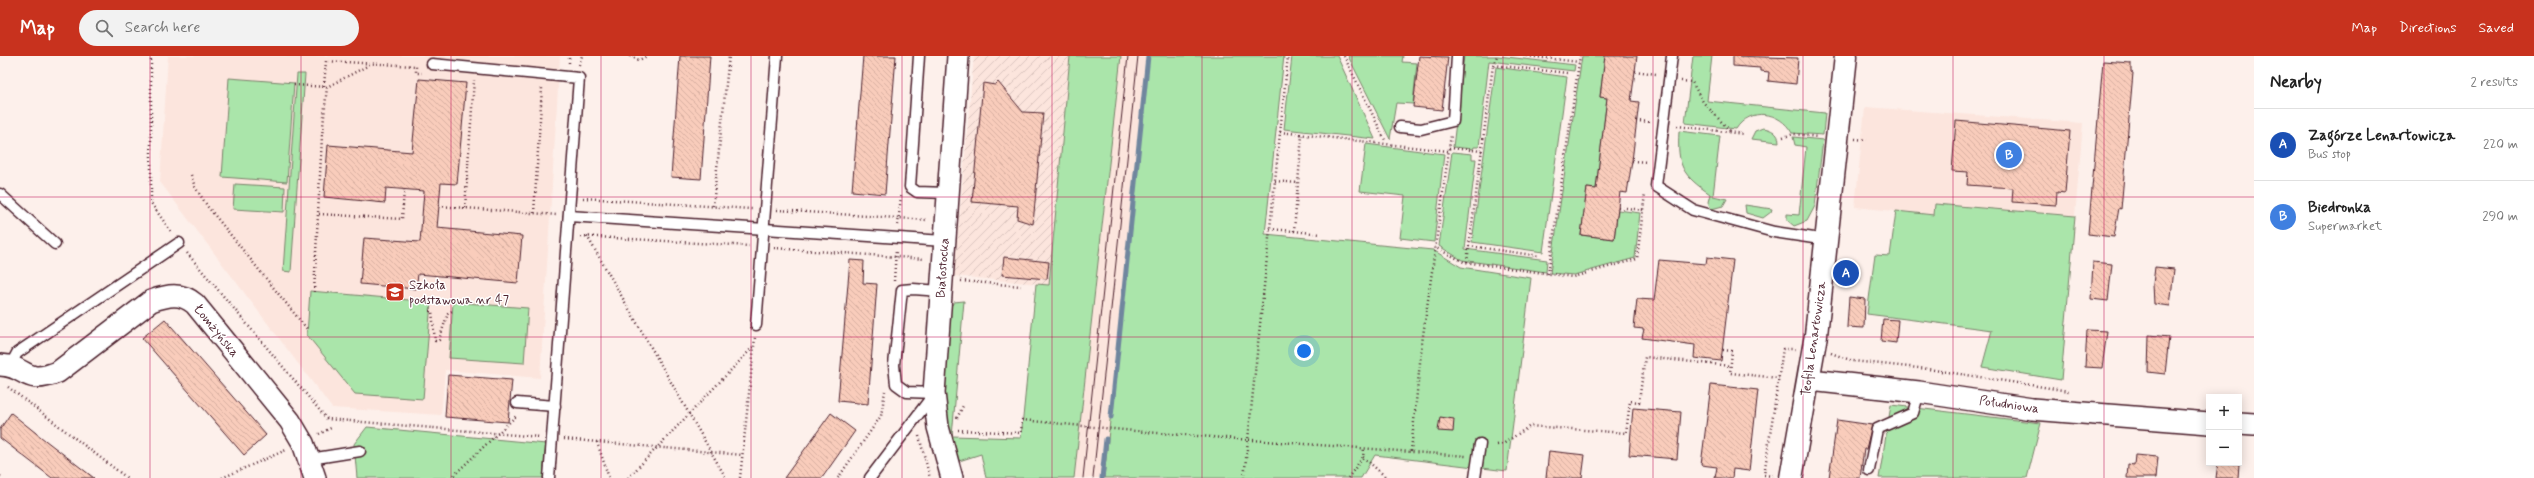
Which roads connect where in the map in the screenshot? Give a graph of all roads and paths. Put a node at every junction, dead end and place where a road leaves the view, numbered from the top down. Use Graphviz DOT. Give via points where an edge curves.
graph roads {
  1 [pos="151,56"];
  2 [pos="630,56"];
  3 [pos="647,56"];
  4 [pos="729,56"];
  5 [pos="777,56"];
  6 [pos="919,56"];
  7 [pos="958,56"];
  8 [pos="1288,56"];
  9 [pos="1344,56"];
  10 [pos="1457,56"];
  11 [pos="1497,56"];
  12 [pos="1528,56"];
  13 [pos="1580,56"];
  14 [pos="1672,56"];
  15 [pos="1846,56"];
  16 [pos="1579,62"];
  17 [pos="372,63"];
  18 [pos="432,64"];
  19 [pos="1493,65"];
  20 [pos="1660,68"];
  21 [pos="1635,71"];
  22 [pos="1567,73"];
  23 [pos="423,74"];
  24 [pos="1659,74"];
  25 [pos="467,77"];
  26 [pos="474,78"];
  27 [pos="481,78"];
  28 [pos="1669,79"];
  29 [pos="1658,81"];
  30 [pos="542,83"];
  31 [pos="294,85"];
  32 [pos="325,87"];
  33 [pos="1654,116"];
  34 [pos="1452,121"];
  35 [pos="1636,121"];
  36 [pos="1658,124"];
  37 [pos="1400,126"];
  38 [pos="1280,132"];
  39 [pos="1731,132"];
  40 [pos="1744,134"];
  41 [pos="1302,135"];
  42 [pos="1783,137"];
  43 [pos="1820,138"];
  44 [pos="1385,140"];
  45 [pos="1448,150"];
  46 [pos="1482,151"];
  47 [pos="1650,155"];
  48 [pos="1632,161"];
  49 [pos="1649,163"];
  50 [pos="1648,169"];
  51 [pos="191,176"];
  52 [pos="1276,181"];
  53 [pos="1298,183"];
  54 [pos="404,190"];
  55 [pos="1646,190"];
  56 [pos="948,193"];
  57 [pos="0,194"];
  58 [pos="901,195"];
  59 [pos="439,206"];
  60 [pos="713,206"];
  61 [pos="1618,207"];
  62 [pos="465,208"];
  63 [pos="1643,210"];
  64 [pos="534,213"];
  65 [pos="319,214"];
  66 [pos="564,215"];
  67 [pos="764,228"];
  68 [pos="1270,229"];
  69 [pos="1294,231"];
  70 [pos="1321,234"];
  71 [pos="587,236"];
  72 [pos="897,237"];
  73 [pos="1827,240"];
  74 [pos="944,241"];
  75 [pos="179,243"];
  76 [pos="55,244"];
  77 [pos="1434,246"];
  78 [pos="1469,246"];
  79 [pos="1540,256"];
  80 [pos="1467,262"];
  81 [pos="1548,274"];
  82 [pos="942,285"];
  83 [pos="1021,286"];
  84 [pos="893,287"];
  85 [pos="314,292"];
  86 [pos="430,311"];
  87 [pos="452,312"];
  88 [pos="756,325"];
  89 [pos="307,329"];
  90 [pos="754,346"];
  91 [pos="1783,349"];
  92 [pos="1723,350"];
  93 [pos="1825,351"];
  94 [pos="1731,366"];
  95 [pos="5,372"];
  96 [pos="1779,378"];
  97 [pos="1810,380"];
  98 [pos="886,386"];
  99 [pos="1919,392"];
  100 [pos="934,393"];
  101 [pos="2077,393"];
  102 [pos="517,403"];
  103 [pos="529,404"];
  104 [pos="964,404"];
  105 [pos="555,406"];
  106 [pos="689,414"];
  107 [pos="914,418"];
  108 [pos="2206,422"];
  109 [pos="954,423"];
  110 [pos="2242,423"];
  111 [pos="2254,424"];
  112 [pos="333,427"];
  113 [pos="950,430"];
  114 [pos="497,434"];
  115 [pos="553,438"];
  116 [pos="1248,440"];
  117 [pos="597,442"];
  118 [pos="1480,444"];
  119 [pos="1497,444"];
  120 [pos="656,447"];
  121 [pos="1364,448"];
  122 [pos="360,451"];
  123 [pos="1411,451"];
  124 [pos="711,452"];
  125 [pos="743,455"];
  126 [pos="1363,457"];
  127 [pos="1478,457"];
  128 [pos="309,460"];
  129 [pos="1869,470"];
  130 [pos="1764,475"];
  131 [pos="1244,477"];
  132 [pos="127,478"];
  133 [pos="222,478"];
  134 [pos="451,478"];
  135 [pos="549,478"];
  136 [pos="609,478"];
  137 [pos="628,478"];
  138 [pos="726,478"];
  139 [pos="740,478"];
  140 [pos="838,478"];
  141 [pos="870,478"];
  142 [pos="930,478"];
  143 [pos="952,478"];
  144 [pos="1348,478"];
  145 [pos="1387,478"];
  146 [pos="1475,478"];
  147 [pos="1791,478"];
  1 -- 75 [label="path" via="151,202"];
  2 -- 3 [label="path" via="639,60"];
  4 -- 60 [label="path"];
  5 -- 67 [label="lane"];
  6 -- 56 [label="lane" via="910,187 917,192"];
  7 -- 56 [label="street, Białostocka"];
  8 -- 38 [label="path"];
  9 -- 44 [label="path"];
  10 -- 34 [label="lane"];
  11 -- 19 [label="path"];
  12 -- 16 [label="path"];
  13 -- 16 [label="path"];
  14 -- 28 [label="lane"];
  15 -- 73 [label="street, Teofila Lenartowicza"];
  16 -- 81 [label="path"];
  17 -- 23 [label="path" via="416,66 416,73"];
  17 -- 32 [label="path"];
  17 -- 32 [label="path" via="326,61"];
  18 -- 66 [label="lane" via="579,78"];
  19 -- 22 [label="path"];
  19 -- 46 [label="path"];
  20 -- 24 [label="path"];
  21 -- 24 [label="path"];
  24 -- 29 [label="path"];
  25 -- 26 [label="path"];
  26 -- 27 [label="path"];
  26 -- 62 [label="path"];
  28 -- 36 [label="lane"];
  28 -- 39 [label="path" via="1692,82 1703,102"];
  30 -- 64 [label="path"];
  31 -- 32 [label="path"];
  32 -- 65 [label="path"];
  33 -- 36 [label="path"];
  34 -- 37 [label="lane" via="1421,129"];
  34 -- 45 [label="path"];
  35 -- 36 [label="path"];
  36 -- 39 [label="path"];
  36 -- 73 [label="lane" via="1656,186 1693,210 1731,222"];
  38 -- 41 [label="path"];
  38 -- 52 [label="path"];
  39 -- 40 [label="path"];
  41 -- 45 [label="path"];
  41 -- 53 [label="path"];
  42 -- 43 [label="path" via="1794,134"];
  45 -- 46 [label="path"];
  45 -- 77 [label="path"];
  46 -- 78 [label="path"];
  47 -- 49 [label="path"];
  48 -- 49 [label="path"];
  49 -- 50 [label="path"];
  51 -- 89 [label="path" via="208,207"];
  52 -- 53 [label="path"];
  52 -- 68 [label="path"];
  53 -- 69 [label="path"];
  54 -- 65 [label="path" via="402,219"];
  55 -- 63 [label="path"];
  56 -- 74 [label="street, Białostocka"];
  57 -- 76 [label="lane"];
  58 -- 72 [label="path"];
  59 -- 62 [label="path"];
  61 -- 63 [label="path"];
  62 -- 64 [label="path"];
  63 -- 81 [label="path" via="1637,259 1574,277"];
  64 -- 66 [label="path"];
  65 -- 85 [label="path"];
  66 -- 67 [label="lane"];
  66 -- 105 [label="lane"];
  67 -- 72 [label="lane"];
  67 -- 88 [label="lane"];
  68 -- 69 [label="path"];
  68 -- 116 [label="path"];
  69 -- 70 [label="path"];
  71 -- 106 [label="path"];
  72 -- 74 [label="lane"];
  72 -- 84 [label="path"];
  73 -- 97 [label="street, Teofila Lenartowicza"];
  74 -- 82 [label="street, Białostocka"];
  75 -- 95 [label="lane" via="16,353"];
  75 -- 114 [label="path" via="327,419"];
  77 -- 80 [label="path"];
  77 -- 123 [label="path"];
  78 -- 79 [label="path"];
  78 -- 80 [label="path"];
  80 -- 81 [label="path"];
  82 -- 83 [label="path"];
  82 -- 100 [label="street, Białostocka"];
  82 -- 100 [label="lane" via="902,290 894,365 896,384 907,392"];
  86 -- 87 [label="path" via="435,341 439,340 448,313"];
  88 -- 90 [label="path"];
  90 -- 106 [label="path"];
  90 -- 125 [label="path"];
  91 -- 96 [label="path"];
  92 -- 94 [label="path" via="1732,351"];
  93 -- 101 [label="path" via="1853,361 1928,369"];
  94 -- 96 [label="path" via="1730,373"];
  94 -- 119 [label="path" via="1645,358 1639,402 1630,401 1626,433 1530,426 1503,444"];
  95 -- 128 [label="street, Łomżyńska" via="43,378 58,372 151,301 170,295 186,296 290,421"];
  95 -- 132 [label="path"];
  96 -- 130 [label="path"];
  97 -- 99 [label="street, Południowa"];
  97 -- 147 [label="street, Teofila Lenartowicza"];
  98 -- 140 [label="path" via="881,416"];
  99 -- 108 [label="street, Południowa" via="2032,410"];
  99 -- 129 [label="lane" via="1914,413 1877,429"];
  100 -- 107 [label="lane"];
  100 -- 143 [label="street, Białostocka" via="938,427"];
  102 -- 103 [label="lane"];
  103 -- 105 [label="lane"];
  103 -- 114 [label="path"];
  104 -- 109 [label="path"];
  105 -- 115 [label="lane"];
  106 -- 120 [label="path"];
  106 -- 124 [label="path"];
  107 -- 141 [label="lane"];
  107 -- 142 [label="path"];
  110 -- 111 [label="street"];
  112 -- 128 [label="path"];
  113 -- 116 [label="path" via="1021,433 1022,420"];
  114 -- 115 [label="path"];
  114 -- 134 [label="path"];
  115 -- 117 [label="path"];
  115 -- 135 [label="lane"];
  116 -- 121 [label="path"];
  116 -- 131 [label="path"];
  117 -- 120 [label="path"];
  117 -- 136 [label="path"];
  118 -- 127 [label="lane"];
  120 -- 124 [label="path"];
  120 -- 137 [label="path"];
  121 -- 123 [label="path"];
  121 -- 126 [label="path"];
  122 -- 128 [label="lane"];
  123 -- 127 [label="path"];
  124 -- 125 [label="path"];
  124 -- 138 [label="path"];
  125 -- 139 [label="path"];
  126 -- 144 [label="path"];
  126 -- 145 [label="path"];
  127 -- 146 [label="lane"];
  128 -- 133 [label="path"];
}
